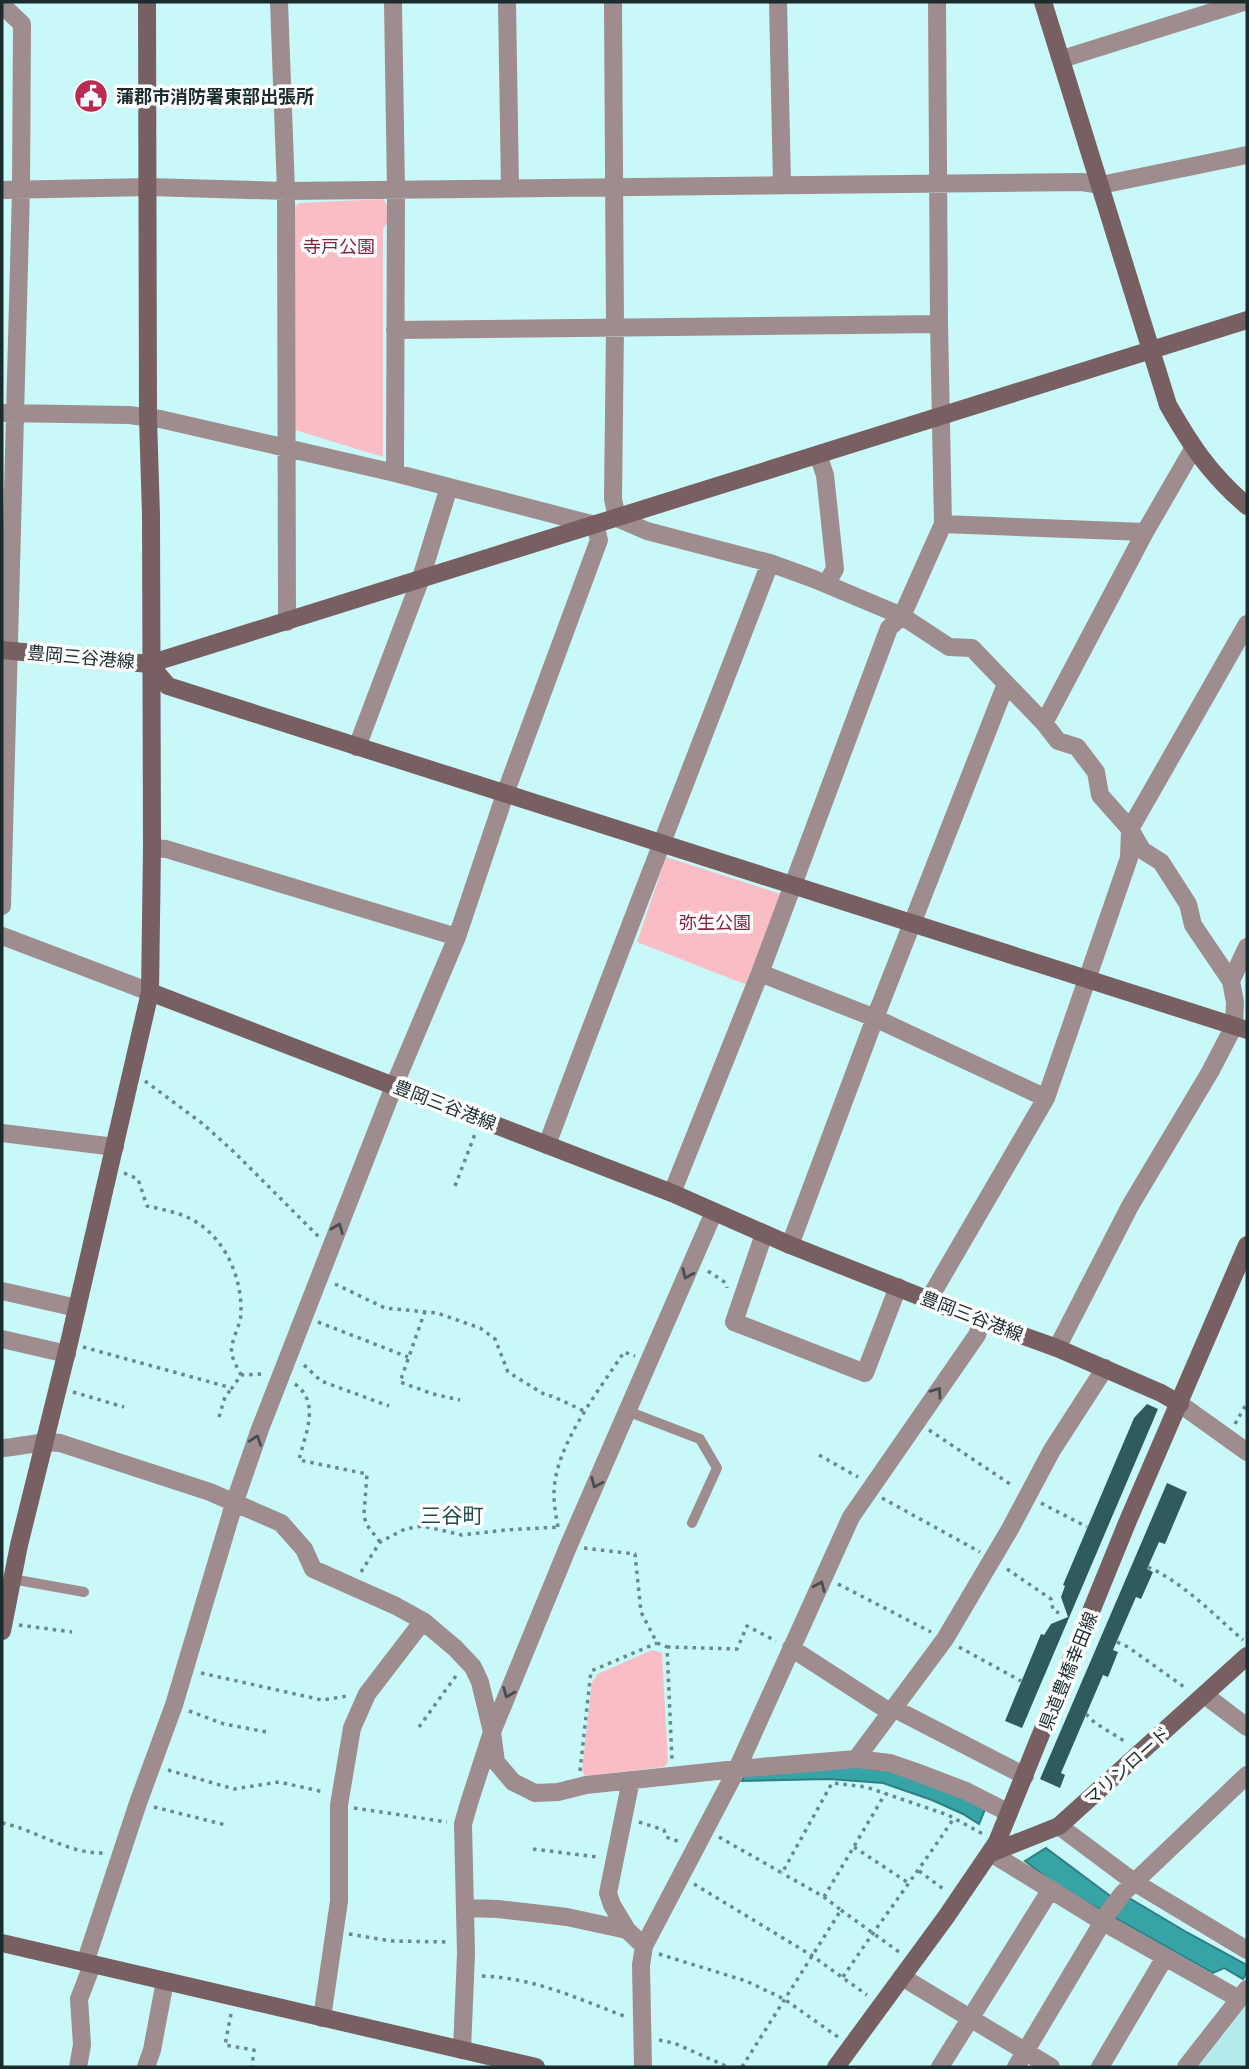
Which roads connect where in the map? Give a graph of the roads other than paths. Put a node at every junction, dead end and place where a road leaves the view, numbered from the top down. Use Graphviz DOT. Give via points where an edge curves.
graph roads {
  1 [pos="147,2"];
  2 [pos="279,2"];
  3 [pos="393,2"];
  4 [pos="508,2"];
  5 [pos="613,2"];
  6 [pos="778,2"];
  7 [pos="937,2"];
  8 [pos="1043,2"];
  9 [pos="1245,2"];
  10 [pos="2,5"];
  11 [pos="1247,7"];
  12 [pos="1062,59"];
  13 [pos="1247,155"];
  14 [pos="782,184"];
  15 [pos="937,184"];
  16 [pos="1101,186"];
  17 [pos="149,187"];
  18 [pos="614,187"];
  19 [pos="510,188"];
  20 [pos="2,190"];
  21 [pos="21,190"];
  22 [pos="396,190"];
  23 [pos="286,191"];
  24 [pos="1247,320"];
  25 [pos="939,324"];
  26 [pos="615,328"];
  27 [pos="395,330"];
  28 [pos="1151,351"];
  29 [pos="8,413"];
  30 [pos="940,417"];
  31 [pos="148,418"];
  32 [pos="1194,449"];
  33 [pos="287,450"];
  34 [pos="818,455"];
  35 [pos="394,473"];
  36 [pos="449,487"];
  37 [pos="1247,506"];
  38 [pos="617,518"];
  39 [pos="943,524"];
  40 [pos="596,525"];
  41 [pos="1145,533"];
  42 [pos="769,563"];
  43 [pos="421,578"];
  44 [pos="826,584"];
  45 [pos="902,617"];
  46 [pos="287,622"];
  47 [pos="1247,624"];
  48 [pos="5,650"];
  49 [pos="149,664"];
  50 [pos="1006,684"];
  51 [pos="1044,723"];
  52 [pos="357,747"];
  53 [pos="505,794"];
  54 [pos="1130,829"];
  55 [pos="3,838"];
  56 [pos="663,844"];
  57 [pos="152,848"];
  58 [pos="793,885"];
  59 [pos="2,906"];
  60 [pos="913,923"];
  61 [pos="2,936"];
  62 [pos="457,937"];
  63 [pos="1247,947"];
  64 [pos="760,973"];
  65 [pos="1087,978"];
  66 [pos="1231,981"];
  67 [pos="150,992"];
  68 [pos="875,1018"];
  69 [pos="1240,1028"];
  70 [pos="394,1086"];
  71 [pos="1046,1098"];
  72 [pos="2,1133"];
  73 [pos="547,1145"];
  74 [pos="115,1147"];
  75 [pos="672,1194"];
  76 [pos="714,1212"];
  77 [pos="764,1234"];
  78 [pos="790,1245"];
  79 [pos="1247,1245"];
  80 [pos="898,1287"];
  81 [pos="2,1291"];
  82 [pos="929,1299"];
  83 [pos="77,1308"];
  84 [pos="982,1321"];
  85 [pos="2,1339"];
  86 [pos="1057,1348"];
  87 [pos="67,1354"];
  88 [pos="1105,1368"];
  89 [pos="1180,1404"];
  90 [pos="627,1412"];
  91 [pos="43,1441"];
  92 [pos="2,1448"];
  93 [pos="1247,1452"];
  94 [pos="234,1504"];
  95 [pos="692,1523"];
  96 [pos="8,1589"];
  97 [pos="84,1592"];
  98 [pos="423,1621"];
  99 [pos="2,1627"];
  100 [pos="791,1648"];
  101 [pos="1247,1656"];
  102 [pos="1206,1696"];
  103 [pos="891,1710"];
  104 [pos="1247,1727"];
  105 [pos="492,1732"];
  106 [pos="856,1759"];
  107 [pos="737,1769"];
  108 [pos="1247,1775"];
  109 [pos="1025,1776"];
  110 [pos="631,1780"];
  111 [pos="1009,1813"];
  112 [pos="1059,1826"];
  113 [pos="994,1847"];
  114 [pos="1129,1887"];
  115 [pos="1051,1889"];
  116 [pos="465,1908"];
  117 [pos="1105,1918"];
  118 [pos="627,1930"];
  119 [pos="2,1943"];
  120 [pos="643,1949"];
  121 [pos="1247,1950"];
  122 [pos="1165,1957"];
  123 [pos="88,1964"];
  124 [pos="902,1977"];
  125 [pos="165,1981"];
  126 [pos="1243,1994"];
  127 [pos="322,2018"];
  128 [pos="970,2018"];
  129 [pos="469,2057"];
  130 [pos="1021,2060"];
  131 [pos="78,2067"];
  132 [pos="146,2067"];
  133 [pos="536,2067"];
  134 [pos="643,2067"];
  135 [pos="836,2067"];
  136 [pos="940,2067"];
  137 [pos="1051,2067"];
  138 [pos="1100,2067"];
  139 [pos="1186,2067"];
  1 -- 17 [label="street"];
  2 -- 23 [label="street"];
  3 -- 22 [label="street"];
  4 -- 19 [label="street"];
  5 -- 18 [label="street"];
  6 -- 14 [label="street"];
  7 -- 15 [label="street"];
  8 -- 12 [label="street"];
  9 -- 11 [label="street"];
  9 -- 12 [label="street"];
  10 -- 21 [label="street" via="22,24"];
  12 -- 16 [label="street"];
  13 -- 16 [label="street"];
  14 -- 15 [label="street"];
  14 -- 18 [label="street"];
  15 -- 16 [label="street" via="1082,181"];
  15 -- 25 [label="street"];
  16 -- 28 [label="street"];
  17 -- 21 [label="street"];
  17 -- 23 [label="street"];
  17 -- 31 [label="street"];
  18 -- 19 [label="street"];
  18 -- 26 [label="street"];
  19 -- 22 [label="street"];
  20 -- 21 [label="street"];
  21 -- 29 [label="street"];
  22 -- 23 [label="street"];
  22 -- 27 [label="street"];
  23 -- 33 [label="street"];
  24 -- 28 [label="street"];
  25 -- 26 [label="street"];
  25 -- 30 [label="street"];
  26 -- 27 [label="street"];
  26 -- 38 [label="street" via="613,499"];
  27 -- 35 [label="street"];
  28 -- 30 [label="street"];
  28 -- 32 [label="street" via="1168,405"];
  29 -- 31 [label="street"];
  29 -- 48 [label="street"];
  30 -- 34 [label="street"];
  30 -- 39 [label="street"];
  31 -- 33 [label="street"];
  31 -- 49 [label="street"];
  32 -- 37 [label="street" via="1219,482"];
  32 -- 41 [label="street"];
  33 -- 35 [label="street"];
  33 -- 46 [label="street"];
  34 -- 38 [label="street"];
  34 -- 44 [label="street" via="825,475 835,569"];
  35 -- 36 [label="street"];
  36 -- 40 [label="street"];
  36 -- 43 [label="street"];
  38 -- 40 [label="street"];
  38 -- 42 [label="street" via="685,543"];
  39 -- 41 [label="street"];
  39 -- 45 [label="street"];
  40 -- 43 [label="street"];
  40 -- 53 [label="street" via="599,540"];
  41 -- 51 [label="street"];
  42 -- 44 [label="street"];
  42 -- 56 [label="street"];
  43 -- 46 [label="street"];
  43 -- 52 [label="street"];
  44 -- 45 [label="street"];
  45 -- 50 [label="street" via="949,646 972,648"];
  45 -- 58 [label="street" via="889,628"];
  46 -- 49 [label="street"];
  47 -- 54 [label="street"];
  48 -- 49 [label="street, 豊岡三谷港線"];
  48 -- 55 [label="street"];
  49 -- 52 [label="street" via="168,686"];
  49 -- 57 [label="street, 豊岡三谷港線"];
  50 -- 51 [label="street"];
  50 -- 60 [label="street"];
  51 -- 54 [label="street" via="1058,741 1076,747 1096,772 1100,795"];
  52 -- 53 [label="street"];
  53 -- 56 [label="street"];
  53 -- 62 [label="street"];
  54 -- 65 [label="street" via="1129,858"];
  54 -- 66 [label="street" via="1142,849 1161,862 1188,904 1193,925"];
  55 -- 59 [label="street"];
  56 -- 58 [label="street"];
  56 -- 73 [label="street"];
  57 -- 62 [label="street"];
  57 -- 67 [label="street, 豊岡三谷港線"];
  58 -- 60 [label="street"];
  58 -- 64 [label="street"];
  60 -- 65 [label="street"];
  60 -- 68 [label="street"];
  61 -- 67 [label="street"];
  62 -- 70 [label="street"];
  63 -- 66 [label="street"];
  64 -- 68 [label="street"];
  64 -- 75 [label="street"];
  65 -- 69 [label="street"];
  65 -- 71 [label="street"];
  66 -- 69 [label="street"];
  67 -- 70 [label="street, 豊岡三谷港線"];
  67 -- 74 [label="street"];
  68 -- 71 [label="street"];
  68 -- 78 [label="street"];
  69 -- 86 [label="street" via="1130,1206"];
  70 -- 73 [label="street, 豊岡三谷港線"];
  94 -- 70 [label="street, one-way"];
  71 -- 82 [label="street"];
  72 -- 74 [label="street"];
  73 -- 75 [label="street, 豊岡三谷港線"];
  74 -- 83 [label="street"];
  75 -- 76 [label="street, 豊岡三谷港線"];
  76 -- 77 [label="street, 豊岡三谷港線"];
  76 -- 90 [label="street, one-way"];
  77 -- 78 [label="street, 豊岡三谷港線"];
  77 -- 80 [label="street" via="734,1322 865,1373"];
  78 -- 80 [label="street, 豊岡三谷港線"];
  79 -- 89 [label="street, 県道豊橋幸田線"];
  80 -- 82 [label="street, 豊岡三谷港線"];
  81 -- 83 [label="street"];
  82 -- 84 [label="street, 豊岡三谷港線"];
  83 -- 87 [label="street"];
  84 -- 86 [label="street, 豊岡三谷港線"];
  100 -- 84 [label="street, one-way" via="851,1517 977,1335"];
  85 -- 87 [label="street"];
  86 -- 88 [label="street, 豊岡三谷港線"];
  87 -- 91 [label="street"];
  88 -- 89 [label="street, 豊岡三谷港線"];
  88 -- 103 [label="street" via="1070,1419 945,1639"];
  89 -- 93 [label="street"];
  89 -- 109 [label="street, 県道豊橋幸田線"];
  90 -- 95 [label="lane" via="700,1439 717,1468"];
  90 -- 105 [label="street, one-way" via="566,1536"];
  91 -- 92 [label="street"];
  91 -- 94 [label="street" via="148,1471"];
  91 -- 96 [label="street"];
  94 -- 98 [label="street" via="281,1523 304,1549 313,1569"];
  94 -- 123 [label="street" via="174,1705"];
  96 -- 97 [label="lane"];
  96 -- 99 [label="street"];
  98 -- 105 [label="street" via="468,1660 480,1682"];
  98 -- 127 [label="street" via="367,1694 352,1728 340,1800 340,1879"];
  100 -- 103 [label="street"];
  100 -- 107 [label="street"];
  101 -- 102 [label="street, マリンロード"];
  102 -- 104 [label="street"];
  102 -- 112 [label="street, マリンロード"];
  103 -- 106 [label="street"];
  103 -- 109 [label="street"];
  105 -- 110 [label="street" via="496,1762 513,1782 536,1793"];
  105 -- 116 [label="street" via="463,1824"];
  106 -- 107 [label="street"];
  106 -- 111 [label="street" via="916,1772"];
  107 -- 110 [label="street"];
  107 -- 120 [label="street"];
  108 -- 114 [label="street"];
  109 -- 111 [label="street, 県道豊橋幸田線"];
  110 -- 118 [label="street" via="608,1893"];
  111 -- 113 [label="street, 県道豊橋幸田線"];
  112 -- 113 [label="street, マリンロード"];
  112 -- 114 [label="street"];
  113 -- 115 [label="street"];
  113 -- 124 [label="street, 県道豊橋幸田線"];
  114 -- 117 [label="street"];
  114 -- 121 [label="street"];
  115 -- 117 [label="street"];
  115 -- 128 [label="street"];
  116 -- 118 [label="street" via="567,1917"];
  116 -- 129 [label="street"];
  117 -- 122 [label="street"];
  117 -- 130 [label="street"];
  118 -- 120 [label="street"];
  119 -- 123 [label="street"];
  120 -- 134 [label="street"];
  122 -- 126 [label="street"];
  122 -- 138 [label="street"];
  123 -- 125 [label="street"];
  123 -- 131 [label="street" via="79,1999 82,2036"];
  124 -- 128 [label="street"];
  124 -- 135 [label="street, 県道豊橋幸田線"];
  125 -- 127 [label="street"];
  125 -- 132 [label="street"];
  126 -- 139 [label="street"];
  127 -- 129 [label="street"];
  128 -- 130 [label="street"];
  128 -- 136 [label="street"];
  129 -- 133 [label="street"];
  130 -- 137 [label="street"];
}
